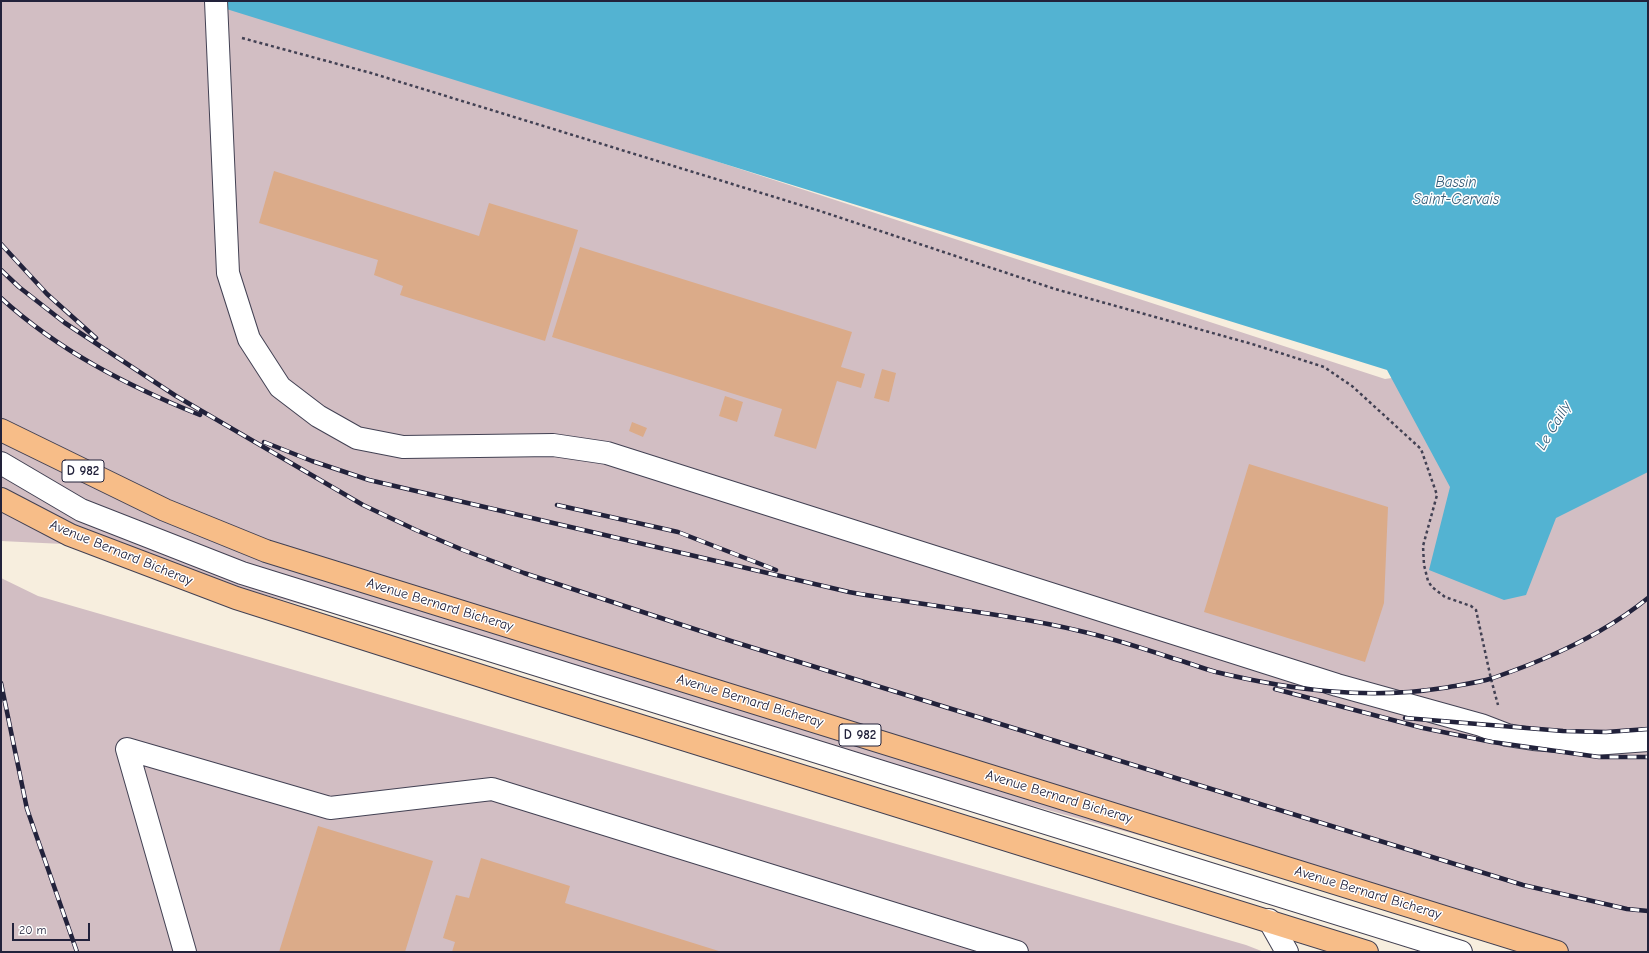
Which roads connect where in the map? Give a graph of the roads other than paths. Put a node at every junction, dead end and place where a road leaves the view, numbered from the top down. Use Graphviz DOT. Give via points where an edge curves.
graph roads {
  1 [pos="216,1"];
  2 [pos="1,430"];
  3 [pos="1,463"];
  4 [pos="1,499"];
  5 [pos="1648,740"];
  6 [pos="1268,920"];
  7 [pos="186,952"];
  8 [pos="1017,952"];
  9 [pos="1287,952"];
  10 [pos="1367,952"];
  11 [pos="1461,952"];
  12 [pos="1557,952"];
  1 -- 5 [label="street" via="228,273 249,340 280,387 318,416 357,438 403,447 552,444 607,453 1337,685 1507,734 1594,744"];
  2 -- 12 [label="main road, Avenue Bernard Bicheray / D 982" via="165,510 266,551"];
  3 -- 11 [label="street" via="81,510 242,573"];
  4 -- 6 [label="main road, Avenue Bernard Bicheray" via="70,535 236,598"];
  6 -- 9 [label="street"];
  6 -- 10 [label="main road, Avenue Bernard Bicheray"];
  7 -- 8 [label="street" via="127,748 330,808 492,789"];
}
